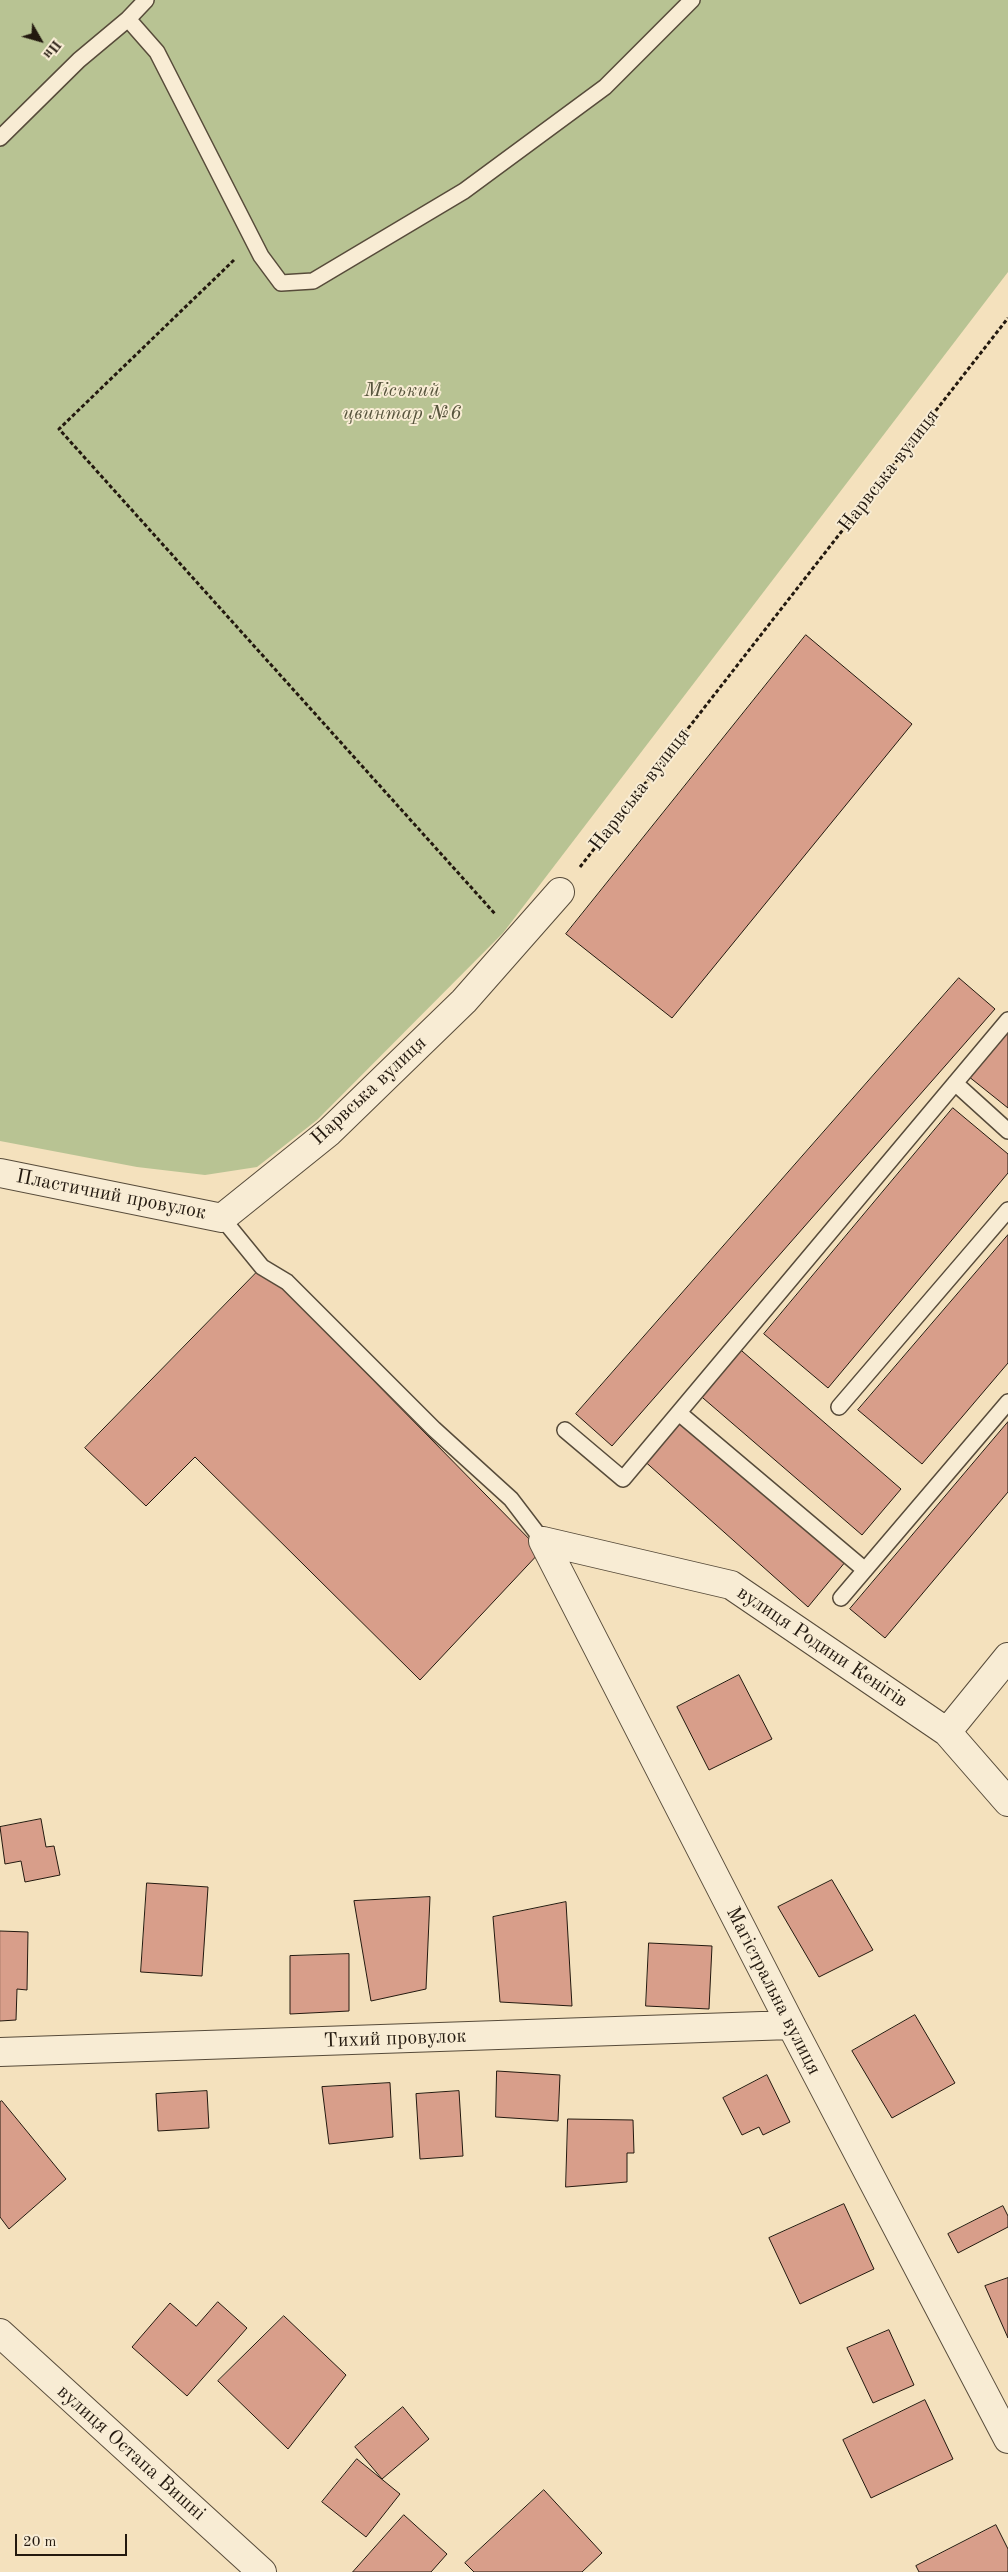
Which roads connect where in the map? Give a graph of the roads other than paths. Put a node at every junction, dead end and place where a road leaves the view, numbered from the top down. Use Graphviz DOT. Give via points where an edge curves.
graph roads {
  1 [pos="146,0"];
  2 [pos="692,0"];
  3 [pos="128,19"];
  4 [pos="0,138"];
  5 [pos="560,892"];
  6 [pos="1008,1020"];
  7 [pos="956,1083"];
  8 [pos="1008,1131"];
  9 [pos="0,1173"];
  10 [pos="1008,1210"];
  11 [pos="222,1218"];
  12 [pos="1008,1402"];
  13 [pos="839,1407"];
  14 [pos="679,1413"];
  15 [pos="565,1430"];
  16 [pos="543,1541"];
  17 [pos="866,1570"];
  18 [pos="841,1598"];
  19 [pos="1008,1658"];
  20 [pos="947,1732"];
  21 [pos="1008,1802"];
  22 [pos="791,2025"];
  23 [pos="0,2052"];
  24 [pos="0,2334"];
  25 [pos="1008,2439"];
  26 [pos="262,2572"];
  1 -- 3 [label="lane"];
  2 -- 3 [label="lane" via="605,88 464,191 314,281 281,283 261,256 157,52"];
  3 -- 4 [label="lane" via="79,60"];
  5 -- 11 [label="street, Нарвська вулиця" via="464,1002 329,1132"];
  6 -- 7 [label="lane"];
  7 -- 8 [label="lane"];
  7 -- 14 [label="lane"];
  9 -- 11 [label="street, Пластичний провулок"];
  10 -- 13 [label="lane"];
  11 -- 16 [label="lane" via="262,1267 287,1282 434,1429 511,1500"];
  12 -- 17 [label="lane"];
  14 -- 15 [label="lane" via="624,1479"];
  14 -- 17 [label="lane"];
  16 -- 20 [label="street, вулиця Родини Кенігів" via="731,1585"];
  16 -- 22 [label="street, Магістральна вулиця"];
  17 -- 18 [label="lane"];
  19 -- 20 [label="street"];
  20 -- 21 [label="street, вулиця Родини Кенігів"];
  22 -- 23 [label="street, Тихий провулок"];
  22 -- 25 [label="street, Магістральна вулиця"];
  24 -- 26 [label="street, вулиця Остапа Вишні"];
}
